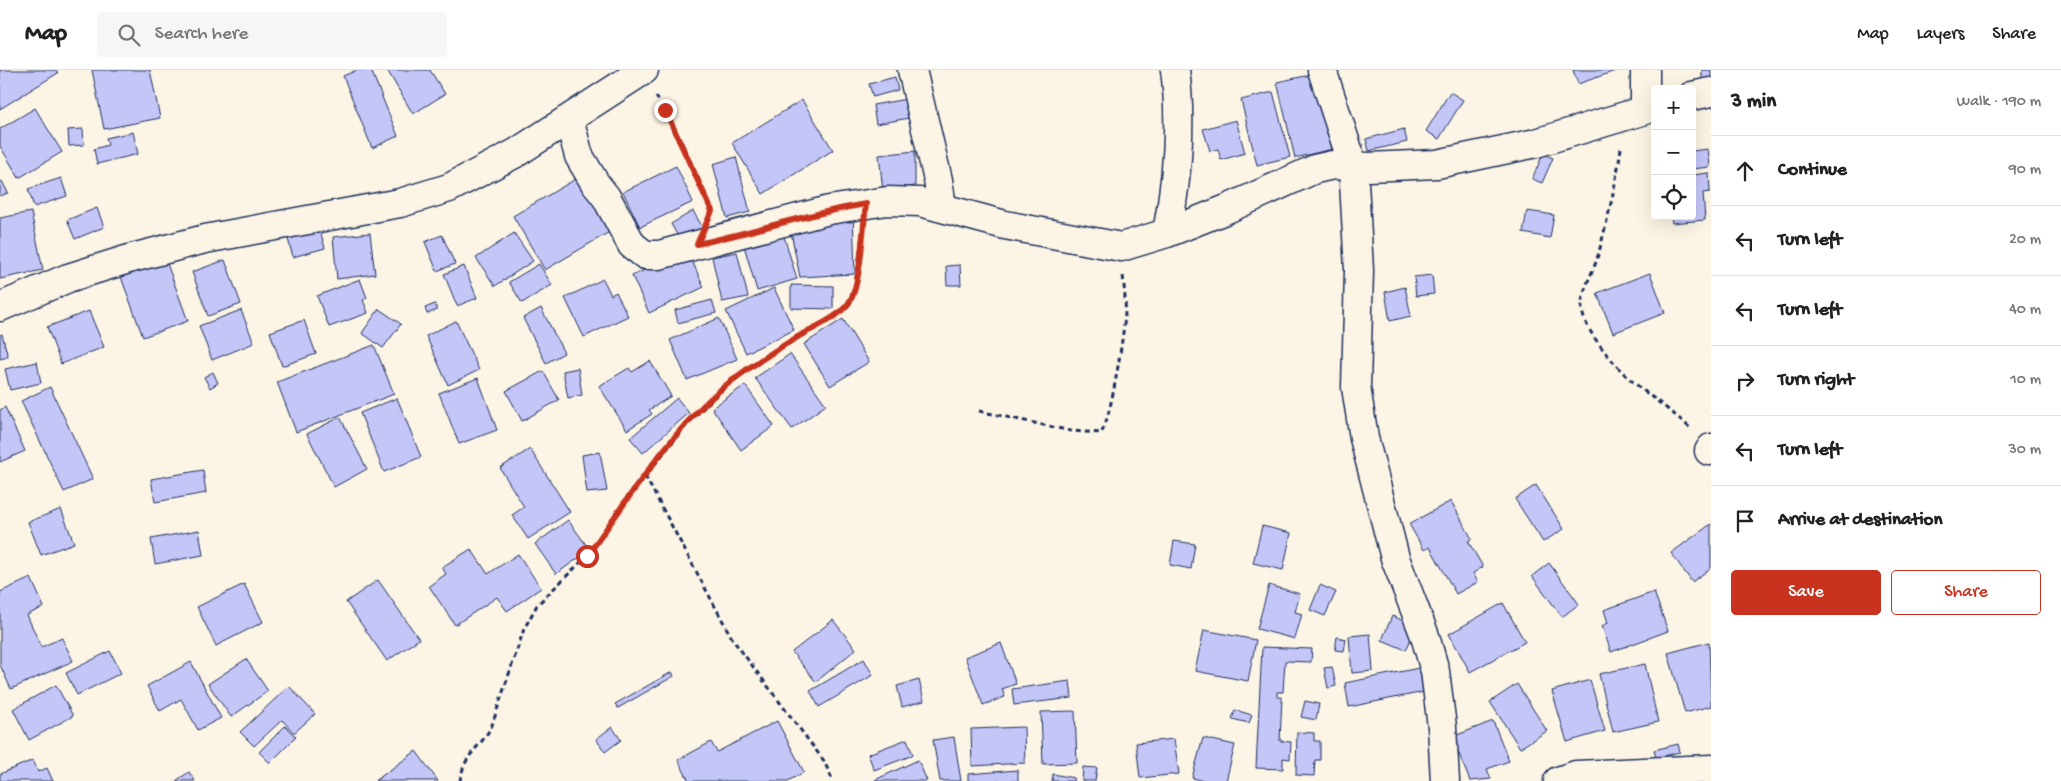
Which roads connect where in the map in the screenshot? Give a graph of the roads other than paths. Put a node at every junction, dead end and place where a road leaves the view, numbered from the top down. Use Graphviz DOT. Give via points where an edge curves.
graph roads {
  1 [pos="912,70"];
  2 [pos="1175,70"];
  3 [pos="1322,70"];
  4 [pos="1645,70"];
  5 [pos="642,71"];
  6 [pos="1711,92"];
  7 [pos="1696,95"];
  8 [pos="1642,110"];
  9 [pos="569,119"];
  10 [pos="1354,165"];
  11 [pos="942,207"];
  12 [pos="1167,233"];
  13 [pos="0,307"];
  14 [pos="1711,768"];
  15 [pos="1446,781"];
  16 [pos="1558,781"];
  1 -- 11 [label="street"];
  2 -- 12 [label="street" via="1180,108 1173,200"];
  3 -- 10 [label="street"];
  4 -- 8 [label="street"];
  5 -- 9 [label="street"];
  6 -- 7 [label="street"];
  8 -- 10 [label="street" via="1536,143 1437,164"];
  9 -- 11 [label="street" via="579,156 632,244 645,255 658,255 829,210 866,204 920,202"];
  9 -- 13 [label="street" via="516,153 449,188 400,203 205,239 132,258 68,278"];
  10 -- 12 [label="street" via="1333,164 1316,169"];
  10 -- 15 [label="street" via="1359,270 1356,388 1366,448 1394,558 1435,672"];
  11 -- 12 [label="street" via="1005,225 1121,247"];
  14 -- 16 [label="street" via="1576,775"];
}
